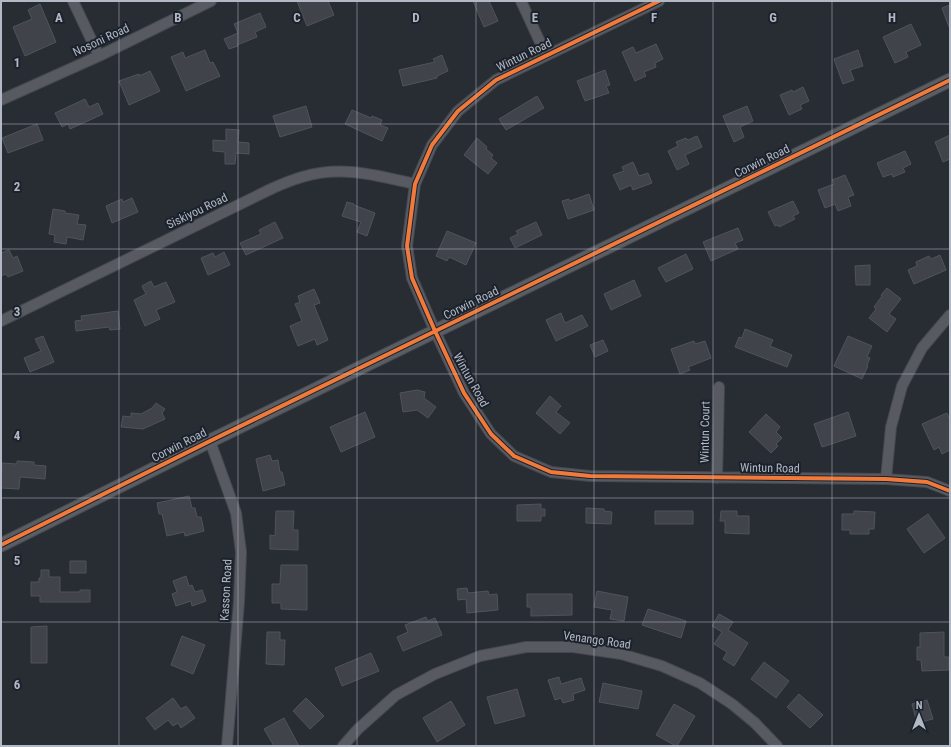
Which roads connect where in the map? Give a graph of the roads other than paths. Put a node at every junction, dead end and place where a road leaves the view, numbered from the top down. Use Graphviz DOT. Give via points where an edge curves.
graph roads {
  1 [pos="73,1"];
  2 [pos="211,1"];
  3 [pos="521,1"];
  4 [pos="659,1"];
  5 [pos="99,56"];
  6 [pos="546,56"];
  7 [pos="950,80"];
  8 [pos="1,100"];
  9 [pos="415,184"];
  10 [pos="950,315"];
  11 [pos="1,321"];
  12 [pos="435,331"];
  13 [pos="719,387"];
  14 [pos="210,441"];
  15 [pos="717,478"];
  16 [pos="886,479"];
  17 [pos="950,491"];
  18 [pos="1,544"];
  19 [pos="227,746"];
  20 [pos="343,746"];
  21 [pos="777,746"];
  1 -- 5 [label="street"];
  2 -- 5 [label="street, Nosoni Road"];
  3 -- 6 [label="street"];
  4 -- 6 [label="street, Wintun Road"];
  5 -- 8 [label="street, Nosoni Road"];
  6 -- 9 [label="street, Wintun Road" via="496,80 458,111 432,145"];
  7 -- 12 [label="main road, Corwin Road"];
  9 -- 11 [label="street, Siskiyou Road" via="349,171 325,172 302,177 273,188"];
  9 -- 12 [label="street, Wintun Road" via="406,246 412,278"];
  10 -- 16 [label="street" via="922,348 902,386 891,427"];
  12 -- 14 [label="main road, Corwin Road"];
  12 -- 15 [label="street, Wintun Road" via="464,393 491,434 514,456 551,472 590,476"];
  13 -- 15 [label="street, Wintun Court"];
  14 -- 18 [label="main road, Corwin Road"];
  14 -- 19 [label="street, Kasson Road" via="236,513 241,552"];
  15 -- 16 [label="street, Wintun Road"];
  16 -- 17 [label="street, Wintun Road" via="927,482"];
  20 -- 21 [label="street, Venango Road" via="396,695 435,674 480,656 526,647 573,647 620,654 662,666 700,683 732,704"];
}
